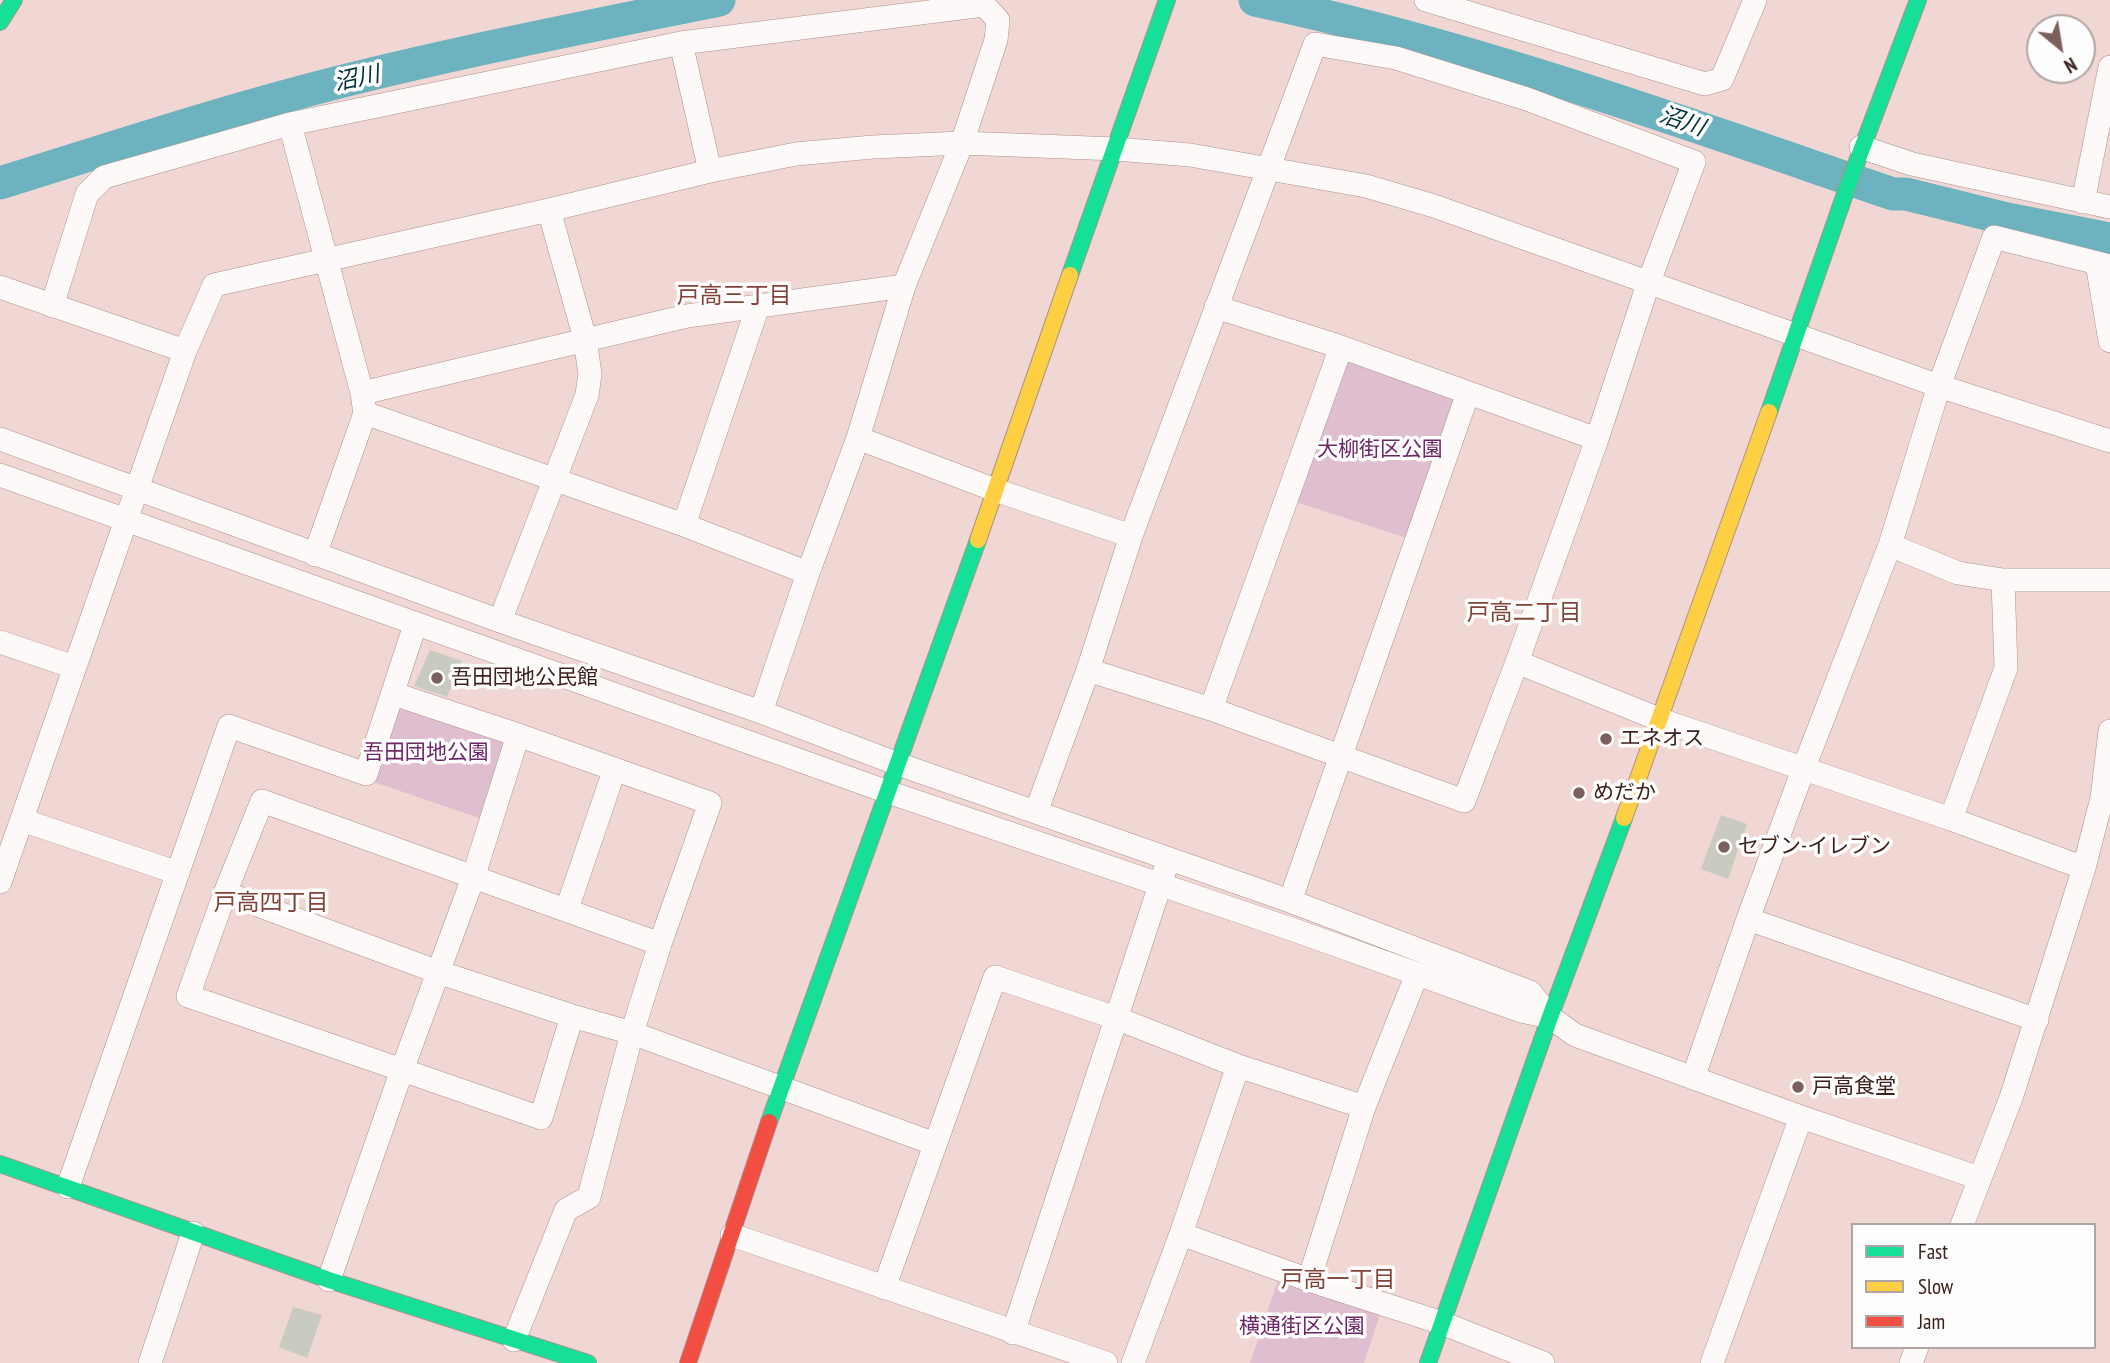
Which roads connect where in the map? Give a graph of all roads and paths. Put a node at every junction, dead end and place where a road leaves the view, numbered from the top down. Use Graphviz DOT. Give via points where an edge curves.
graph roads {
  1 [pos="14,0"];
  2 [pos="1167,0"];
  3 [pos="1426,0"];
  4 [pos="1755,0"];
  5 [pos="1918,0"];
  6 [pos="0,22"];
  7 [pos="681,43"];
  8 [pos="2110,67"];
  9 [pos="290,124"];
  10 [pos="962,142"];
  11 [pos="1116,149"];
  12 [pos="1860,152"];
  13 [pos="1269,168"];
  14 [pos="709,171"];
  15 [pos="2083,202"];
  16 [pos="2110,207"];
  17 [pos="549,210"];
  18 [pos="325,260"];
  19 [pos="2104,265"];
  20 [pos="1648,284"];
  21 [pos="904,286"];
  22 [pos="0,287"];
  23 [pos="52,306"];
  24 [pos="758,306"];
  25 [pos="1216,307"];
  26 [pos="1795,335"];
  27 [pos="585,340"];
  28 [pos="2110,341"];
  29 [pos="1341,347"];
  30 [pos="185,351"];
  31 [pos="1939,386"];
  32 [pos="1468,393"];
  33 [pos="364,403"];
  34 [pos="858,438"];
  35 [pos="0,439"];
  36 [pos="1597,439"];
  37 [pos="2110,442"];
  38 [pos="0,475"];
  39 [pos="555,481"];
  40 [pos="138,489"];
  41 [pos="995,490"];
  42 [pos="127,519"];
  43 [pos="684,525"];
  44 [pos="1131,536"];
  45 [pos="1890,545"];
  46 [pos="315,555"];
  47 [pos="808,573"];
  48 [pos="2003,580"];
  49 [pos="2110,580"];
  50 [pos="500,621"];
  51 [pos="415,625"];
  52 [pos="0,642"];
  53 [pos="1517,662"];
  54 [pos="74,667"];
  55 [pos="1088,670"];
  56 [pos="394,694"];
  57 [pos="1211,709"];
  58 [pos="761,712"];
  59 [pos="1661,720"];
  60 [pos="2110,731"];
  61 [pos="518,735"];
  62 [pos="1341,756"];
  63 [pos="898,764"];
  64 [pos="1802,770"];
  65 [pos="614,771"];
  66 [pos="888,792"];
  67 [pos="1036,812"];
  68 [pos="1951,819"];
  69 [pos="22,820"];
  70 [pos="1169,858"];
  71 [pos="2084,867"];
  72 [pos="178,873"];
  73 [pos="473,878"];
  74 [pos="0,882"];
  75 [pos="1161,884"];
  76 [pos="225,893"];
  77 [pos="1290,901"];
  78 [pos="567,909"];
  79 [pos="1748,919"];
  80 [pos="660,944"];
  81 [pos="438,972"];
  82 [pos="1417,974"];
  83 [pos="572,1016"];
  84 [pos="1550,1017"];
  85 [pos="1116,1018"];
  86 [pos="2037,1020"];
  87 [pos="632,1033"];
  88 [pos="1238,1066"];
  89 [pos="402,1070"];
  90 [pos="1693,1079"];
  91 [pos="781,1087"];
  92 [pos="1364,1107"];
  93 [pos="1801,1116"];
  94 [pos="935,1144"];
  95 [pos="0,1164"];
  96 [pos="1979,1178"];
  97 [pos="68,1187"];
  98 [pos="1963,1223"];
  99 [pos="193,1233"];
  100 [pos="1181,1234"];
  101 [pos="732,1235"];
  102 [pos="329,1280"];
  103 [pos="1308,1280"];
  104 [pos="884,1287"];
  105 [pos="1442,1323"];
  106 [pos="1013,1333"];
  107 [pos="514,1339"];
  108 [pos="150,1363"];
  109 [pos="588,1363"];
  110 [pos="688,1363"];
  111 [pos="1105,1363"];
  112 [pos="1133,1363"];
  113 [pos="1429,1363"];
  114 [pos="1543,1363"];
  115 [pos="1712,1363"];
  1 -- 6 [label="street"];
  2 -- 11 [label="street"];
  3 -- 4 [label="street" via="1704,84 1722,79"];
  5 -- 12 [label="street"];
  7 -- 9 [label="street"];
  7 -- 10 [label="street" via="984,5 998,20 996,40"];
  7 -- 14 [label="street"];
  8 -- 15 [label="street"];
  9 -- 18 [label="street"];
  9 -- 23 [label="street" via="101,178 87,194"];
  10 -- 11 [label="street"];
  10 -- 14 [label="street" via="796,154"];
  10 -- 21 [label="street"];
  11 -- 13 [label="street"];
  11 -- 41 [label="street"];
  12 -- 15 [label="street"];
  12 -- 26 [label="street"];
  13 -- 20 [label="street" via="1366,186 1434,206"];
  13 -- 20 [label="street" via="1315,44 1396,58 1527,99 1694,162"];
  13 -- 25 [label="street"];
  14 -- 17 [label="street"];
  15 -- 16 [label="street"];
  17 -- 18 [label="street"];
  17 -- 27 [label="street"];
  18 -- 30 [label="street" via="214,285"];
  18 -- 33 [label="street"];
  19 -- 28 [label="street"];
  19 -- 31 [label="street" via="1994,237"];
  20 -- 26 [label="street"];
  20 -- 36 [label="street"];
  21 -- 24 [label="street"];
  21 -- 34 [label="street"];
  22 -- 23 [label="street"];
  23 -- 30 [label="street"];
  24 -- 27 [label="street" via="687,316"];
  24 -- 43 [label="street"];
  25 -- 29 [label="street"];
  25 -- 44 [label="street"];
  26 -- 31 [label="street"];
  26 -- 59 [label="street"];
  27 -- 33 [label="street"];
  27 -- 39 [label="street" via="590,374 587,395"];
  29 -- 32 [label="street"];
  29 -- 57 [label="street"];
  30 -- 40 [label="street"];
  31 -- 37 [label="street"];
  31 -- 45 [label="street"];
  32 -- 36 [label="street"];
  32 -- 62 [label="street"];
  33 -- 39 [label="street"];
  33 -- 46 [label="street"];
  34 -- 41 [label="street"];
  34 -- 47 [label="street"];
  35 -- 40 [label="street"];
  36 -- 53 [label="street"];
  38 -- 42 [label="street"];
  39 -- 43 [label="street"];
  39 -- 50 [label="street"];
  40 -- 42 [label="street"];
  40 -- 46 [label="street"];
  41 -- 44 [label="street"];
  41 -- 63 [label="street"];
  42 -- 51 [label="street"];
  42 -- 54 [label="street"];
  43 -- 47 [label="street"];
  44 -- 55 [label="street"];
  45 -- 48 [label="street" via="1958,573"];
  45 -- 64 [label="street"];
  46 -- 50 [label="street"];
  47 -- 58 [label="street"];
  48 -- 49 [label="street"];
  48 -- 68 [label="street" via="2006,668"];
  50 -- 58 [label="street"];
  51 -- 56 [label="street"];
  51 -- 66 [label="street"];
  52 -- 54 [label="street"];
  53 -- 59 [label="street"];
  53 -- 62 [label="street" via="1464,801"];
  54 -- 69 [label="street"];
  55 -- 57 [label="street"];
  55 -- 67 [label="street"];
  56 -- 61 [label="street"];
  56 -- 72 [label="street" via="366,774 229,726"];
  57 -- 62 [label="street"];
  58 -- 63 [label="street"];
  59 -- 64 [label="street"];
  59 -- 84 [label="street"];
  60 -- 71 [label="street" via="2102,798"];
  61 -- 65 [label="street"];
  61 -- 73 [label="street"];
  62 -- 77 [label="street"];
  63 -- 66 [label="street"];
  63 -- 67 [label="street"];
  64 -- 68 [label="street"];
  64 -- 79 [label="street"];
  65 -- 78 [label="street"];
  65 -- 80 [label="street" via="710,803"];
  66 -- 75 [label="street"];
  66 -- 91 [label="street"];
  67 -- 70 [label="street"];
  68 -- 71 [label="street"];
  69 -- 72 [label="street"];
  69 -- 74 [label="street"];
  70 -- 75 [label="street"];
  70 -- 77 [label="street"];
  71 -- 86 [label="street"];
  72 -- 97 [label="street"];
  73 -- 76 [label="street" via="262,801"];
  73 -- 78 [label="street"];
  73 -- 81 [label="street"];
  75 -- 82 [label="street"];
  75 -- 85 [label="street"];
  76 -- 81 [label="street"];
  76 -- 89 [label="street" via="188,996"];
  77 -- 84 [label="street" via="1530,992"];
  78 -- 80 [label="street"];
  79 -- 86 [label="street"];
  79 -- 90 [label="street"];
  80 -- 87 [label="street"];
  81 -- 83 [label="street"];
  81 -- 89 [label="street"];
  82 -- 84 [label="street"];
  82 -- 92 [label="street"];
  83 -- 87 [label="street"];
  83 -- 89 [label="street" via="541,1118"];
  84 -- 90 [label="street" via="1575,1035"];
  84 -- 105 [label="street"];
  85 -- 88 [label="street"];
  85 -- 94 [label="street" via="995,977"];
  85 -- 106 [label="street"];
  86 -- 96 [label="street"];
  87 -- 91 [label="street"];
  87 -- 107 [label="street" via="589,1197 566,1210"];
  88 -- 92 [label="street"];
  88 -- 100 [label="street"];
  89 -- 102 [label="street"];
  90 -- 93 [label="street"];
  91 -- 94 [label="street"];
  91 -- 101 [label="street"];
  92 -- 103 [label="street"];
  93 -- 96 [label="street"];
  93 -- 115 [label="street"];
  94 -- 104 [label="street"];
  95 -- 97 [label="street"];
  96 -- 98 [label="street"];
  97 -- 99 [label="street"];
  99 -- 102 [label="street"];
  99 -- 108 [label="street"];
  100 -- 103 [label="street"];
  100 -- 112 [label="street"];
  101 -- 104 [label="street"];
  101 -- 110 [label="street"];
  102 -- 107 [label="street"];
  103 -- 105 [label="street"];
  104 -- 106 [label="street"];
  105 -- 113 [label="street"];
  105 -- 114 [label="street"];
  106 -- 111 [label="street"];
  107 -- 109 [label="street"];
}
